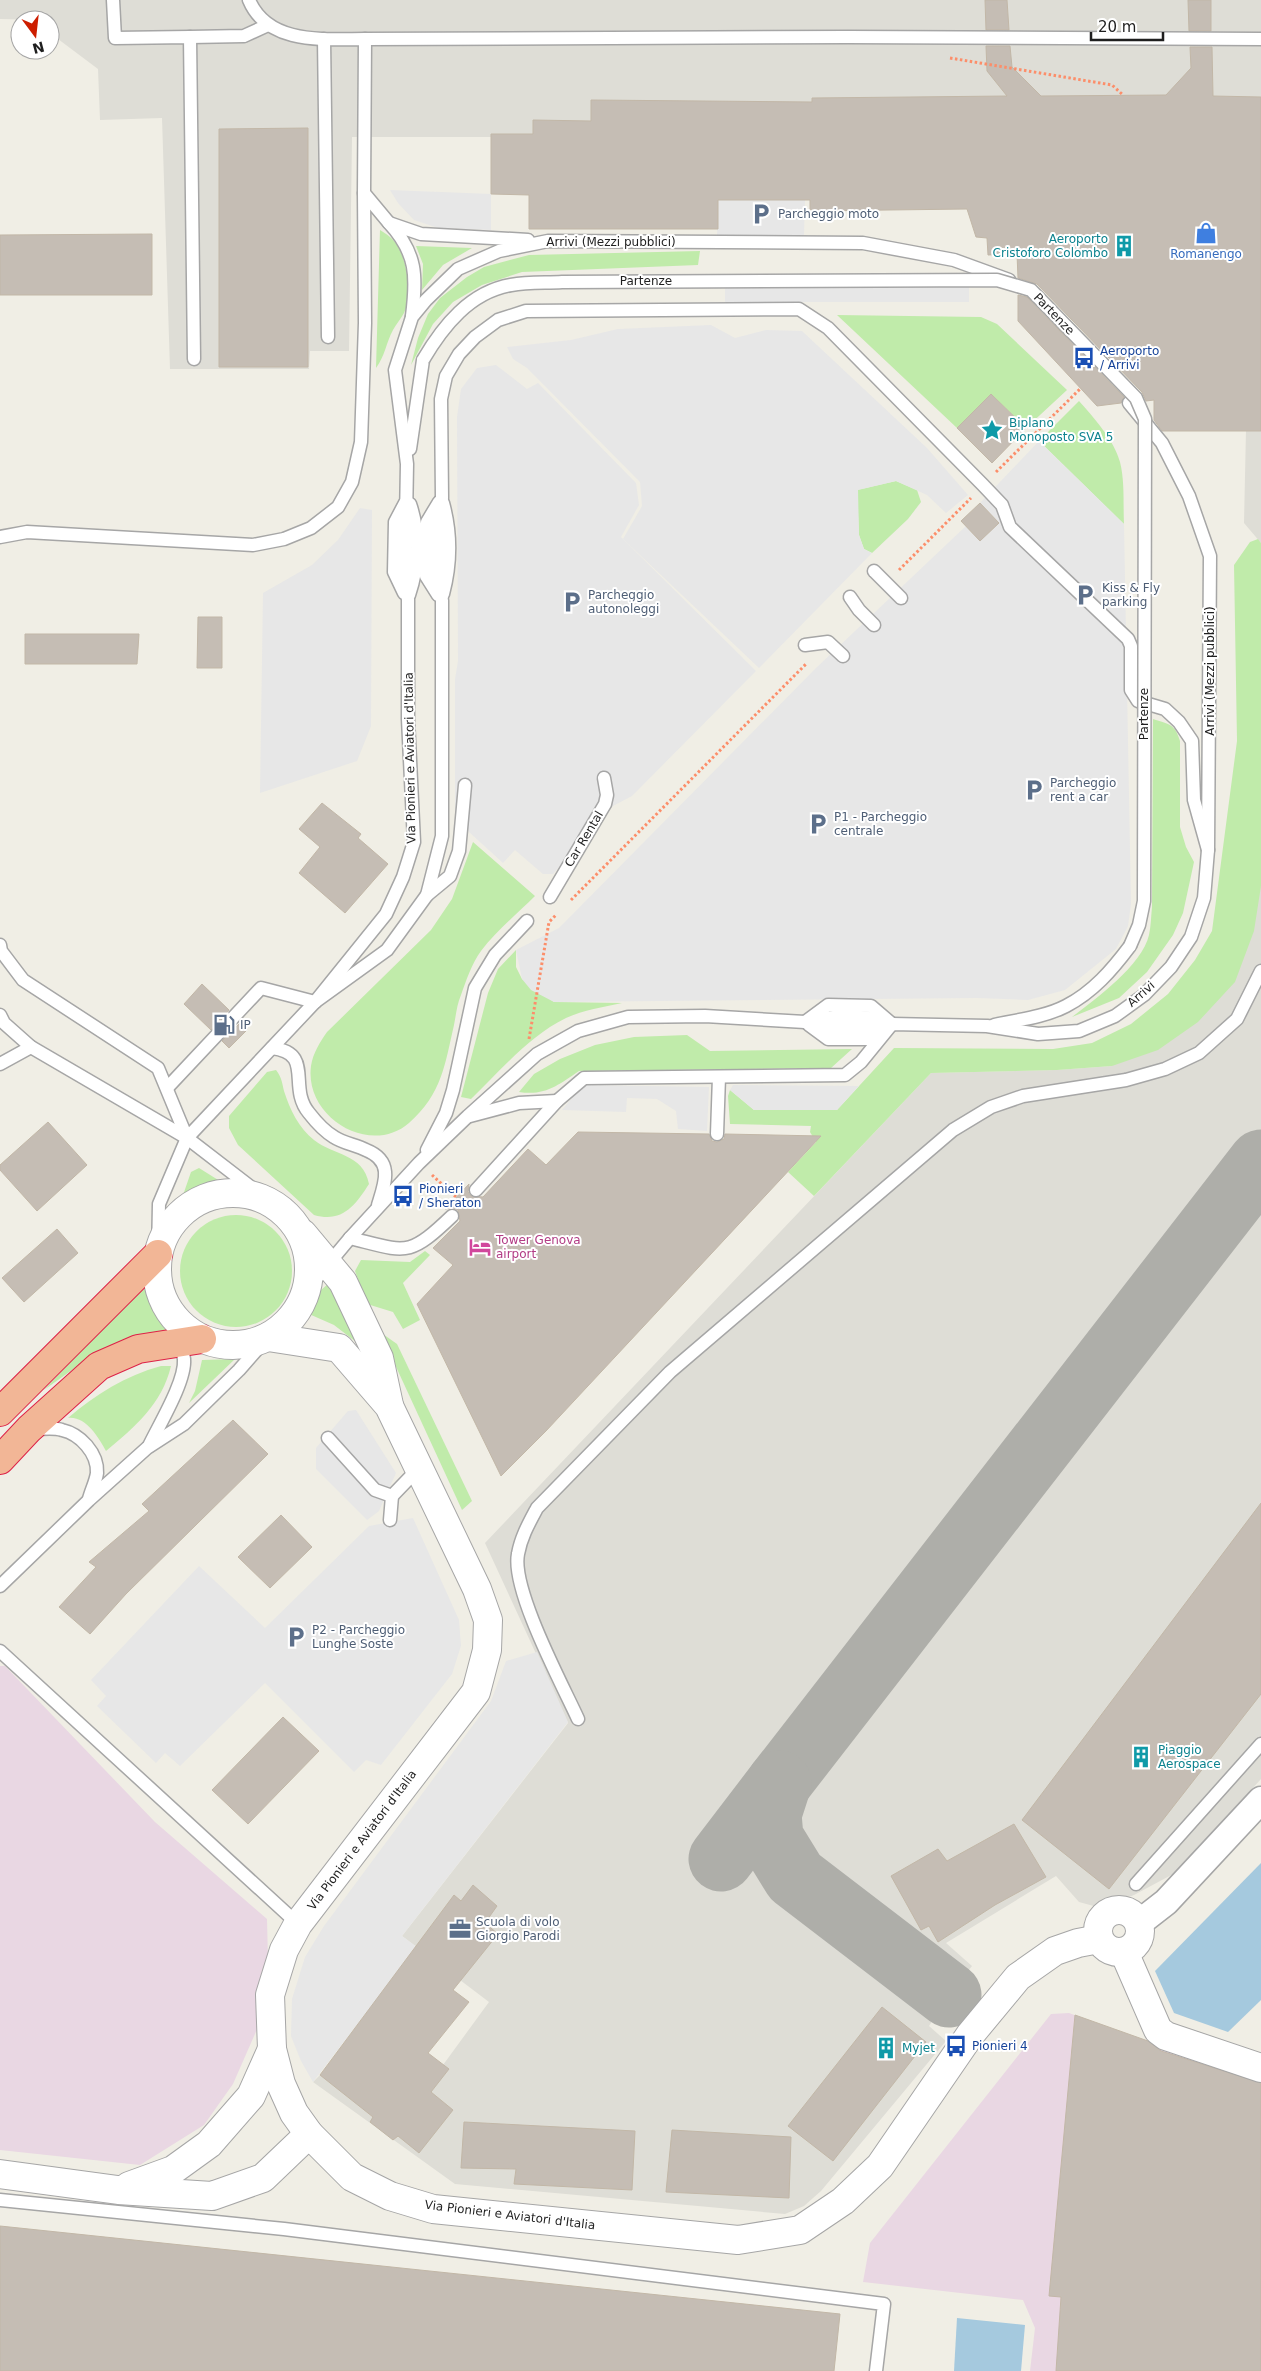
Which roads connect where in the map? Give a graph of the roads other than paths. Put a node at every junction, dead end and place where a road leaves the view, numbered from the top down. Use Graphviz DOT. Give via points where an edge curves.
graph roads {
  1 [pos="114,0"];
  2 [pos="249,0"];
  3 [pos="268,25"];
  4 [pos="190,37"];
  5 [pos="324,39"];
  6 [pos="365,39"];
  7 [pos="1261,40"];
  8 [pos="364,193"];
  9 [pos="389,222"];
  10 [pos="548,241"];
  11 [pos="1018,289"];
  12 [pos="412,317"];
  13 [pos="328,337"];
  14 [pos="194,359"];
  15 [pos="1129,403"];
  16 [pos="407,464"];
  17 [pos="408,497"];
  18 [pos="0,537"];
  19 [pos="874,571"];
  20 [pos="850,596"];
  21 [pos="901,598"];
  22 [pos="408,600"];
  23 [pos="874,625"];
  24 [pos="805,645"];
  25 [pos="843,656"];
  26 [pos="604,778"];
  27 [pos="465,785"];
  28 [pos="1208,850"];
  29 [pos="427,895"];
  30 [pos="550,897"];
  31 [pos="528,920"];
  32 [pos="0,945"];
  33 [pos="1261,971"];
  34 [pos="315,1002"];
  35 [pos="0,1015"];
  36 [pos="804,1022"];
  37 [pos="892,1024"];
  38 [pos="987,1026"];
  39 [pos="31,1047"];
  40 [pos="272,1048"];
  41 [pos="0,1064"];
  42 [pos="719,1077"];
  43 [pos="167,1088"];
  44 [pos="557,1101"];
  45 [pos="468,1116"];
  46 [pos="717,1134"];
  47 [pos="187,1138"];
  48 [pos="419,1163"];
  49 [pos="476,1190"];
  50 [pos="376,1210"];
  51 [pos="283,1213"];
  52 [pos="452,1216"];
  53 [pos="350,1238"];
  54 [pos="158,1254"];
  55 [pos="328,1263"];
  56 [pos="305,1292"];
  57 [pos="185,1333"];
  58 [pos="268,1337"];
  59 [pos="389,1406"];
  60 [pos="0,1412"];
  61 [pos="30,1429"];
  62 [pos="328,1438"];
  63 [pos="147,1448"];
  64 [pos="0,1460"];
  65 [pos="419,1468"];
  66 [pos="392,1496"];
  67 [pos="89,1500"];
  68 [pos="390,1520"];
  69 [pos="0,1586"];
  70 [pos="0,1651"];
  71 [pos="578,1719"];
  72 [pos="1261,1744"];
  73 [pos="1261,1800"];
  74 [pos="1136,1884"];
  75 [pos="1139,1923"];
  76 [pos="298,1924"];
  77 [pos="1099,1939"];
  78 [pos="1127,1957"];
  79 [pos="272,2049"];
  80 [pos="1261,2068"];
  81 [pos="309,2134"];
  82 [pos="186,2160"];
  83 [pos="0,2174"];
  84 [pos="233,2188"];
  85 [pos="118,2190"];
  86 [pos="0,2200"];
  87 [pos="876,2371"];
  1 -- 4 [label="lane" via="115,38"];
  2 -- 3 [label="lane" via="253,10"];
  3 -- 4 [label="lane" via="244,36"];
  3 -- 5 [label="lane" via="283,33"];
  4 -- 14 [label="lane"];
  5 -- 6 [label="lane"];
  5 -- 13 [label="lane"];
  6 -- 7 [label="lane" via="856,37"];
  6 -- 8 [label="lane"];
  8 -- 9 [label="lane"];
  8 -- 18 [label="lane" via="365,323 361,442 352,482 338,507 311,528 284,539 253,545 27,532"];
  9 -- 10 [label="lane" via="421,234"];
  9 -- 12 [label="lane" via="403,238 412,257 416,285"];
  10 -- 11 [label="lane, Arrivi (Mezzi pubblici)" via="862,243 954,260 1008,280"];
  10 -- 12 [label="lane, Arrivi (Mezzi pubblici)" via="499,251 458,269"];
  12 -- 16 [label="lane, Arrivi (Mezzi pubblici)" via="395,370"];
  15 -- 28 [label="lane, Arrivi (Mezzi pubblici)" via="1162,443 1189,496 1210,556"];
  16 -- 17 [label="lane"];
  16 -- 38 [label="lane, Partenze, bridge" via="423,360 450,321 475,299 510,285 997,280 1031,290 1136,398 1145,419 1144,900 1130,946 1108,975 1089,992 1064,1007"];
  17 -- 22 [label="lane" via="416,522 416,576"];
  17 -- 22 [label="lane" via="395,522 394,572"];
  19 -- 21 [label="lane"];
  20 -- 23 [label="lane"];
  22 -- 34 [label="lane, Via Pionieri e Aviatori d'Italia" via="408,719 414,842 386,914"];
  24 -- 25 [label="lane" via="828,642"];
  26 -- 30 [label="lane, Car Rental" via="605,804"];
  27 -- 29 [label="lane" via="459,851 450,876"];
  28 -- 29 [label="lane" via="1194,800 1192,741 1165,709 1134,697 1128,639 1010,527 1002,506 828,328 799,309 526,311 498,320 475,337 459,354 446,376 440,399 442,498 438,522 438,575 442,601 442,836"];
  28 -- 38 [label="lane, Arrivi" via="1204,898 1192,937 1171,967 1144,995 1115,1016 1079,1031 1038,1034"];
  29 -- 34 [label="lane" via="387,950"];
  31 -- 48 [label="lane" via="495,955 475,988 446,1113"];
  32 -- 43 [label="lane" via="23,980 158,1068"];
  33 -- 71 [label="lane" via="1237,1019 1199,1052 1165,1069 1126,1080 1023,1096 991,1107 953,1130 670,1372 537,1508 517,1556 519,1582"];
  34 -- 40 [label="lane, Via Pionieri e Aviatori d'Italia"];
  34 -- 43 [label="lane" via="262,988"];
  35 -- 39 [label="lane" via="4,1023"];
  36 -- 37 [label="lane" via="828,1040 871,1039"];
  36 -- 37 [label="lane" via="828,1005 857,1005 871,1006"];
  36 -- 45 [label="lane" via="705,1016 628,1017 578,1031 536,1054"];
  37 -- 38 [label="lane"];
  37 -- 42 [label="lane" via="845,1076"];
  39 -- 41 [label="lane"];
  39 -- 47 [label="lane"];
  40 -- 47 [label="lane, Via Pionieri e Aviatori d'Italia"];
  40 -- 50 [label="lane" via="285,1050 294,1056 298,1064 300,1096 306,1110 318,1124 334,1138 368,1150 382,1160 386,1175"];
  42 -- 44 [label="lane" via="584,1078"];
  42 -- 46 [label="lane"];
  43 -- 47 [label="lane"];
  44 -- 45 [label="lane" via="519,1103"];
  44 -- 49 [label="lane"];
  45 -- 48 [label="lane"];
  47 -- 51 [label="lane"];
  47 -- 54 [label="lane, Via Pionieri e Aviatori d'Italia" via="158,1204"];
  48 -- 50 [label="lane"];
  50 -- 53 [label="lane"];
  51 -- 54 [label="street" via="252,1195 217,1194 185,1209 172,1222"];
  51 -- 55 [label="street, Via Pionieri e Aviatori d'Italia"];
  51 -- 56 [label="street" via="304,1241 309,1272"];
  52 -- 53 [label="lane" via="415,1247 390,1248"];
  53 -- 55 [label="lane"];
  54 -- 57 [label="street" via="158,1284 165,1304"];
  54 -- 60 [label="highway"];
  55 -- 56 [label="lane"];
  55 -- 59 [label="street, Via Pionieri e Aviatori d'Italia" via="344,1282 379,1358"];
  56 -- 58 [label="street" via="296,1311"];
  57 -- 58 [label="street" via="217,1343 241,1344"];
  57 -- 61 [label="highway" via="99,1366"];
  57 -- 63 [label="lane" via="184,1367 174,1395"];
  58 -- 59 [label="street, Via Pionieri e Aviatori d'Italia" via="339,1348"];
  58 -- 63 [label="lane" via="184,1424"];
  59 -- 65 [label="street, Via Pionieri e Aviatori d'Italia"];
  61 -- 64 [label="highway"];
  61 -- 67 [label="lane" via="61,1429 72,1433 91,1450 97,1472"];
  62 -- 66 [label="lane" via="375,1490"];
  63 -- 67 [label="lane"];
  65 -- 66 [label="lane"];
  65 -- 76 [label="street, Via Pionieri e Aviatori d'Italia" via="477,1589 488,1620 485,1658 476,1692"];
  66 -- 68 [label="lane"];
  67 -- 69 [label="lane"];
  70 -- 76 [label="lane"];
  72 -- 74 [label="lane"];
  73 -- 75 [label="street" via="1166,1902"];
  75 -- 77 [label="street" via="1125,1910 1115,1910 1100,1921"];
  75 -- 78 [label="street" via="1140,1937"];
  76 -- 79 [label="street, Via Pionieri e Aviatori d'Italia" via="284,1950 270,1995"];
  77 -- 78 [label="street" via="1109,1951"];
  77 -- 81 [label="street, Via Pionieri e Aviatori d'Italia" via="1055,1952 1018,1977 970,2035 880,2166 843,2201 800,2230 738,2240 433,2209 390,2196 352,2177"];
  78 -- 80 [label="street" via="1158,2030 1166,2036"];
  79 -- 81 [label="street, Via Pionieri e Aviatori d'Italia" via="294,2113"];
  79 -- 82 [label="street" via="251,2096 210,2144"];
  81 -- 84 [label="street" via="263,2178"];
  82 -- 84 [label="street" via="197,2175"];
  82 -- 85 [label="street" via="173,2170"];
  83 -- 85 [label="street"];
  84 -- 85 [label="street" via="212,2196"];
  86 -- 87 [label="lane" via="294,2231 884,2304"];
}
